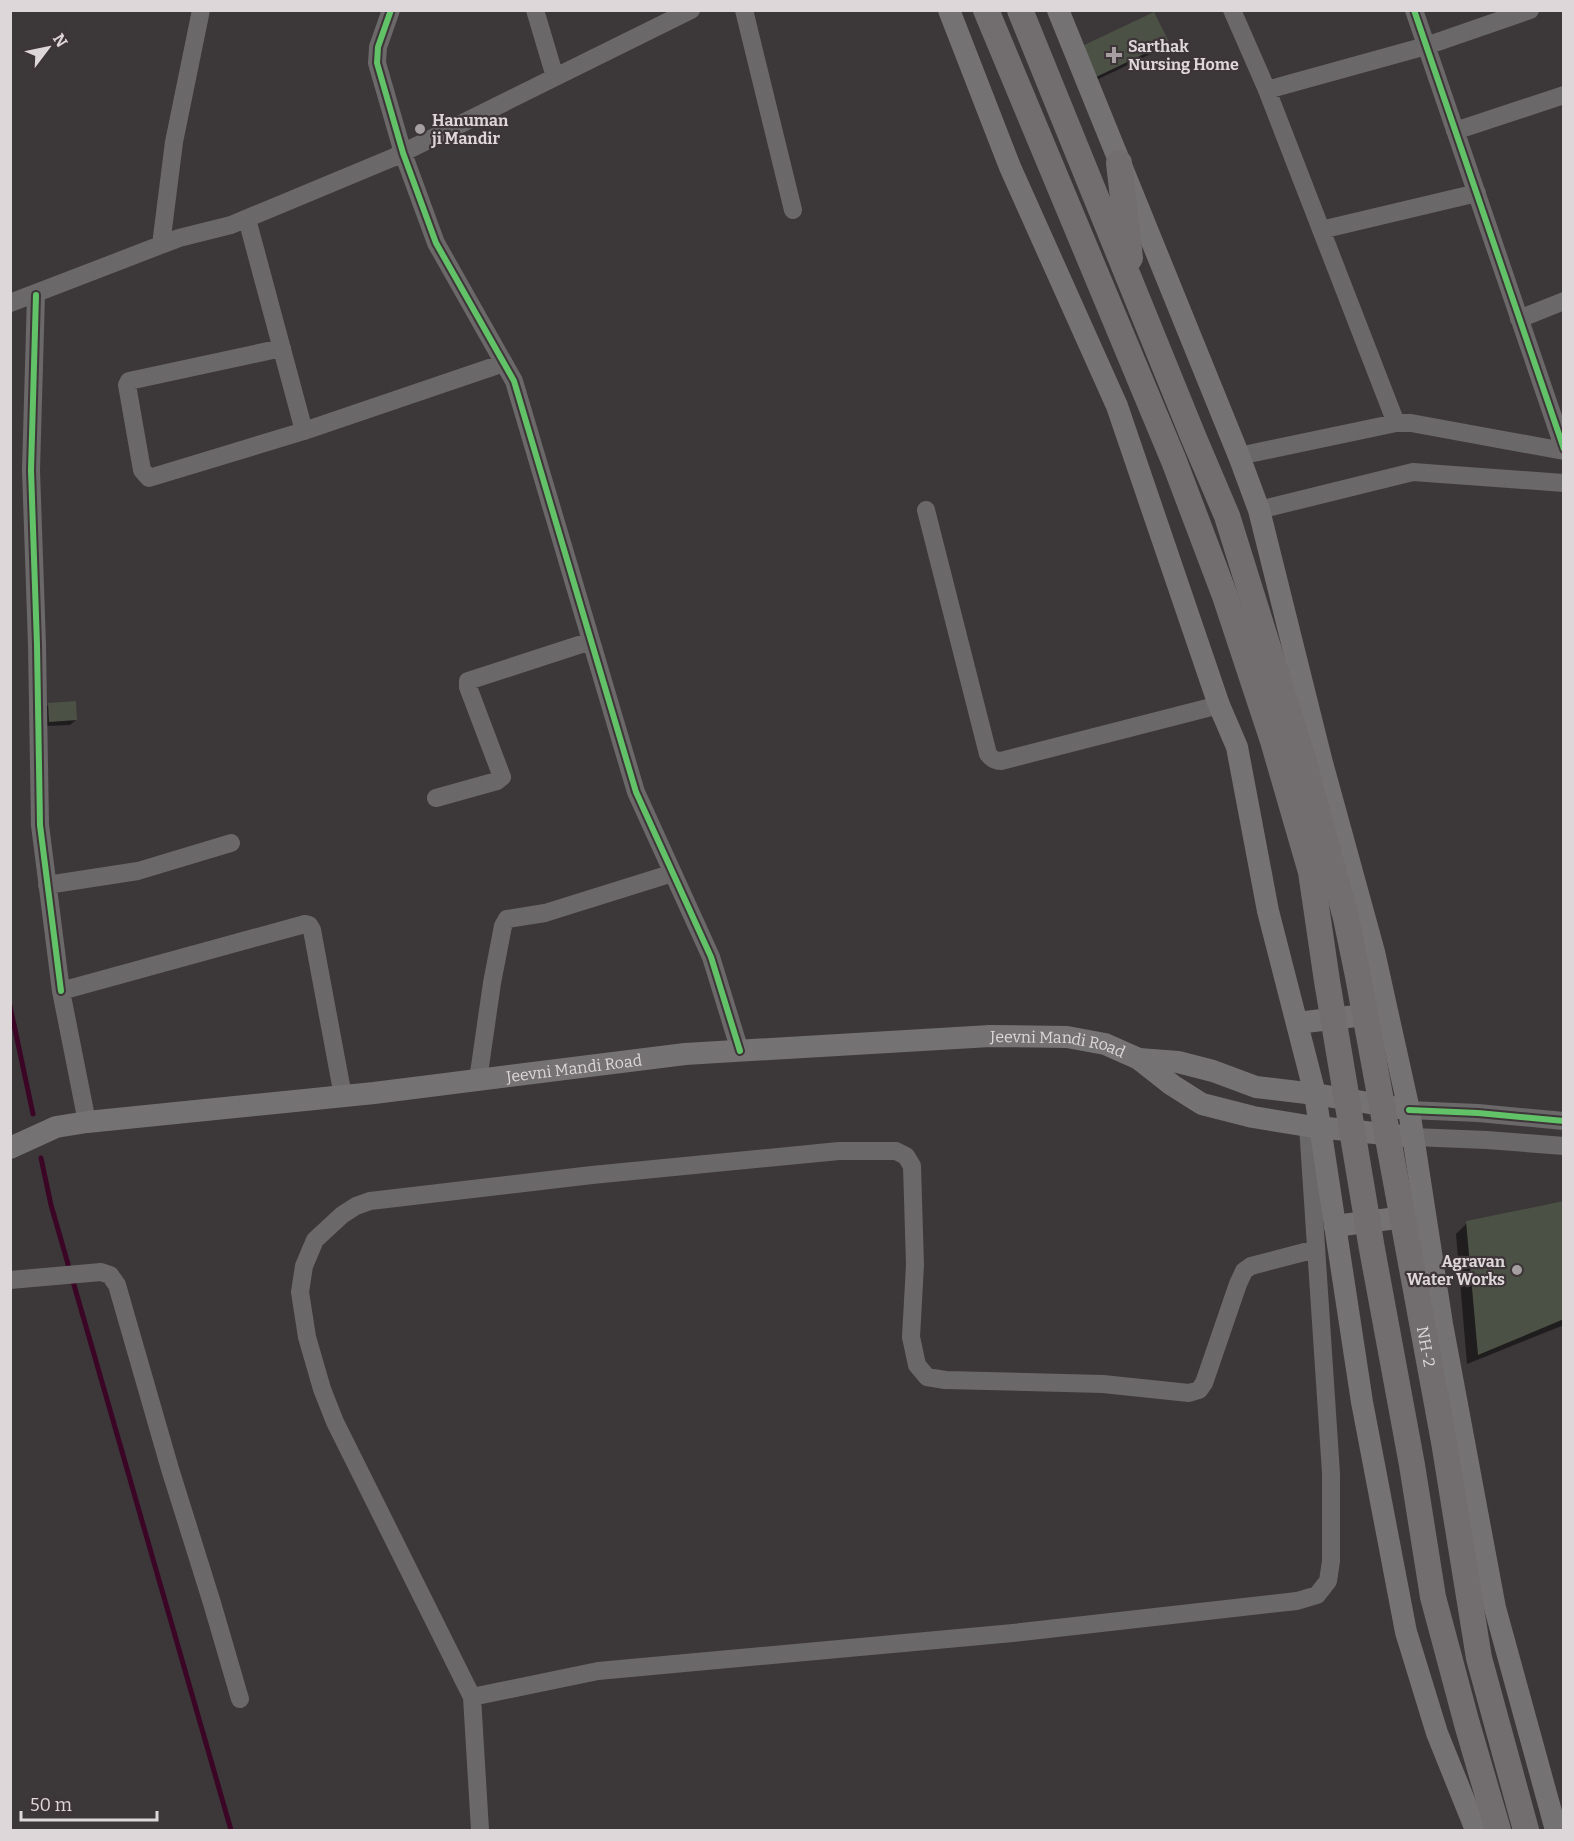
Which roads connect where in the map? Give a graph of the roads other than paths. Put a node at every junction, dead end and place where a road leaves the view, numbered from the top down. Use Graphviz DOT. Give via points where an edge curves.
graph roads {
  1 [pos="201,10"];
  2 [pos="391,10"];
  3 [pos="535,10"];
  4 [pos="691,10"];
  5 [pos="744,10"];
  6 [pos="948,10"];
  7 [pos="986,10"];
  8 [pos="1020,10"];
  9 [pos="1058,10"];
  10 [pos="1232,10"];
  11 [pos="1414,10"];
  12 [pos="1530,10"];
  13 [pos="1426,46"];
  14 [pos="555,77"];
  15 [pos="1267,90"];
  16 [pos="1563,95"];
  17 [pos="1455,131"];
  18 [pos="403,153"];
  19 [pos="1119,163"];
  20 [pos="1477,194"];
  21 [pos="793,210"];
  22 [pos="247,219"];
  23 [pos="1321,230"];
  24 [pos="161,245"];
  25 [pos="1134,292"];
  26 [pos="36,295"];
  27 [pos="1563,301"];
  28 [pos="10,303"];
  29 [pos="1519,319"];
  30 [pos="282,348"];
  31 [pos="504,363"];
  32 [pos="1396,423"];
  33 [pos="304,431"];
  34 [pos="1563,450"];
  35 [pos="1239,456"];
  36 [pos="1563,483"];
  37 [pos="926,510"];
  38 [pos="1259,510"];
  39 [pos="591,641"];
  40 [pos="1220,705"];
  41 [pos="436,798"];
  42 [pos="231,843"];
  43 [pos="673,873"];
  44 [pos="47,885"];
  45 [pos="61,991"];
  46 [pos="1388,1012"];
  47 [pos="1297,1023"];
  48 [pos="740,1051"];
  49 [pos="1139,1059"];
  50 [pos="478,1080"];
  51 [pos="1315,1094"];
  52 [pos="343,1096"];
  53 [pos="1409,1110"];
  54 [pos="1563,1121"];
  55 [pos="87,1122"];
  56 [pos="1314,1126"];
  57 [pos="1413,1137"];
  58 [pos="1563,1146"];
  59 [pos="10,1148"];
  60 [pos="1425,1215"];
  61 [pos="1335,1226"];
  62 [pos="1316,1249"];
  63 [pos="10,1281"];
  64 [pos="472,1697"];
  65 [pos="240,1699"];
  66 [pos="480,1830"];
  67 [pos="1476,1830"];
  68 [pos="1498,1830"];
  69 [pos="1526,1830"];
  70 [pos="1556,1830"];
  1 -- 24 [label="street" via="174,142"];
  2 -- 18 [label="street" via="378,47 377,63"];
  3 -- 14 [label="street"];
  4 -- 14 [label="street"];
  5 -- 21 [label="street"];
  6 -- 40 [label="main road" via="1010,167 1118,406"];
  7 -- 68 [label="highway" via="1174,461 1225,596 1311,872 1433,1597"];
  8 -- 25 [label="highway, NH-2"];
  9 -- 19 [label="main road"];
  10 -- 15 [label="street"];
  11 -- 13 [label="street"];
  12 -- 13 [label="street"];
  13 -- 15 [label="street"];
  13 -- 17 [label="street"];
  14 -- 18 [label="street"];
  15 -- 23 [label="street"];
  16 -- 17 [label="street"];
  17 -- 20 [label="street"];
  18 -- 22 [label="street"];
  18 -- 31 [label="street" via="436,243"];
  19 -- 25 [label="highway"];
  19 -- 35 [label="main road"];
  20 -- 23 [label="street"];
  20 -- 29 [label="street"];
  22 -- 24 [label="street"];
  22 -- 30 [label="street"];
  23 -- 32 [label="street"];
  24 -- 26 [label="street"];
  25 -- 69 [label="highway, NH-2" via="1227,516 1303,759 1346,918 1444,1442 1479,1658"];
  26 -- 28 [label="street"];
  26 -- 44 [label="street" via="31,470 40,825"];
  27 -- 29 [label="street"];
  29 -- 34 [label="street"];
  30 -- 33 [label="street"];
  30 -- 33 [label="street" via="129,381 141,470 149,478"];
  31 -- 33 [label="street"];
  31 -- 39 [label="street" via="514,381"];
  32 -- 34 [label="street"];
  32 -- 35 [label="street"];
  35 -- 38 [label="main road"];
  36 -- 38 [label="street" via="1413,472"];
  37 -- 40 [label="street" via="991,758 1001,761"];
  38 -- 46 [label="main road"];
  39 -- 41 [label="street" via="468,681 502,777"];
  39 -- 43 [label="street" via="636,792"];
  40 -- 47 [label="main road" via="1237,747 1268,911"];
  42 -- 44 [label="street" via="138,871"];
  43 -- 48 [label="street" via="711,957"];
  43 -- 50 [label="street" via="545,913 507,919 492,983"];
  44 -- 45 [label="street"];
  45 -- 52 [label="street" via="309,925"];
  45 -- 55 [label="street"];
  46 -- 47 [label="main road"];
  46 -- 53 [label="main road"];
  47 -- 51 [label="main road"];
  48 -- 49 [label="main road, Jeevni Mandi Road" via="990,1036 1067,1037 1105,1044"];
  48 -- 50 [label="main road, Jeevni Mandi Road" via="685,1054"];
  49 -- 51 [label="main road, Jeevni Mandi Road" via="1178,1062 1256,1087"];
  49 -- 56 [label="main road, Jeevni Mandi Road" via="1202,1104"];
  50 -- 52 [label="main road, Jeevni Mandi Road"];
  51 -- 53 [label="main road, Jeevni Mandi Road"];
  51 -- 56 [label="main road"];
  52 -- 55 [label="main road, Jeevni Mandi Road"];
  53 -- 54 [label="street"];
  53 -- 57 [label="main road"];
  55 -- 59 [label="main road, Jeevni Mandi Road" via="56,1127"];
  56 -- 57 [label="main road, Jeevni Mandi Road"];
  56 -- 61 [label="main road"];
  56 -- 62 [label="street"];
  57 -- 58 [label="street"];
  57 -- 60 [label="main road"];
  60 -- 61 [label="main road"];
  60 -- 70 [label="main road" via="1495,1608"];
  61 -- 67 [label="main road" via="1362,1402 1406,1632 1437,1733"];
  62 -- 64 [label="street" via="1331,1473 1331,1561 1328,1581 1317,1595 1297,1601 1013,1633 598,1671"];
  62 -- 64 [label="street" via="1244,1271 1204,1383 1199,1390 1189,1393 1103,1384 927,1377 917,1365 911,1337 915,1265 912,1166 906,1156 896,1151 839,1151 604,1174 370,1201 356,1206 315,1240 304,1266 300,1292 307,1337 335,1422"];
  63 -- 65 [label="street" via="101,1272 110,1275 117,1285"];
  64 -- 66 [label="street"];
}
